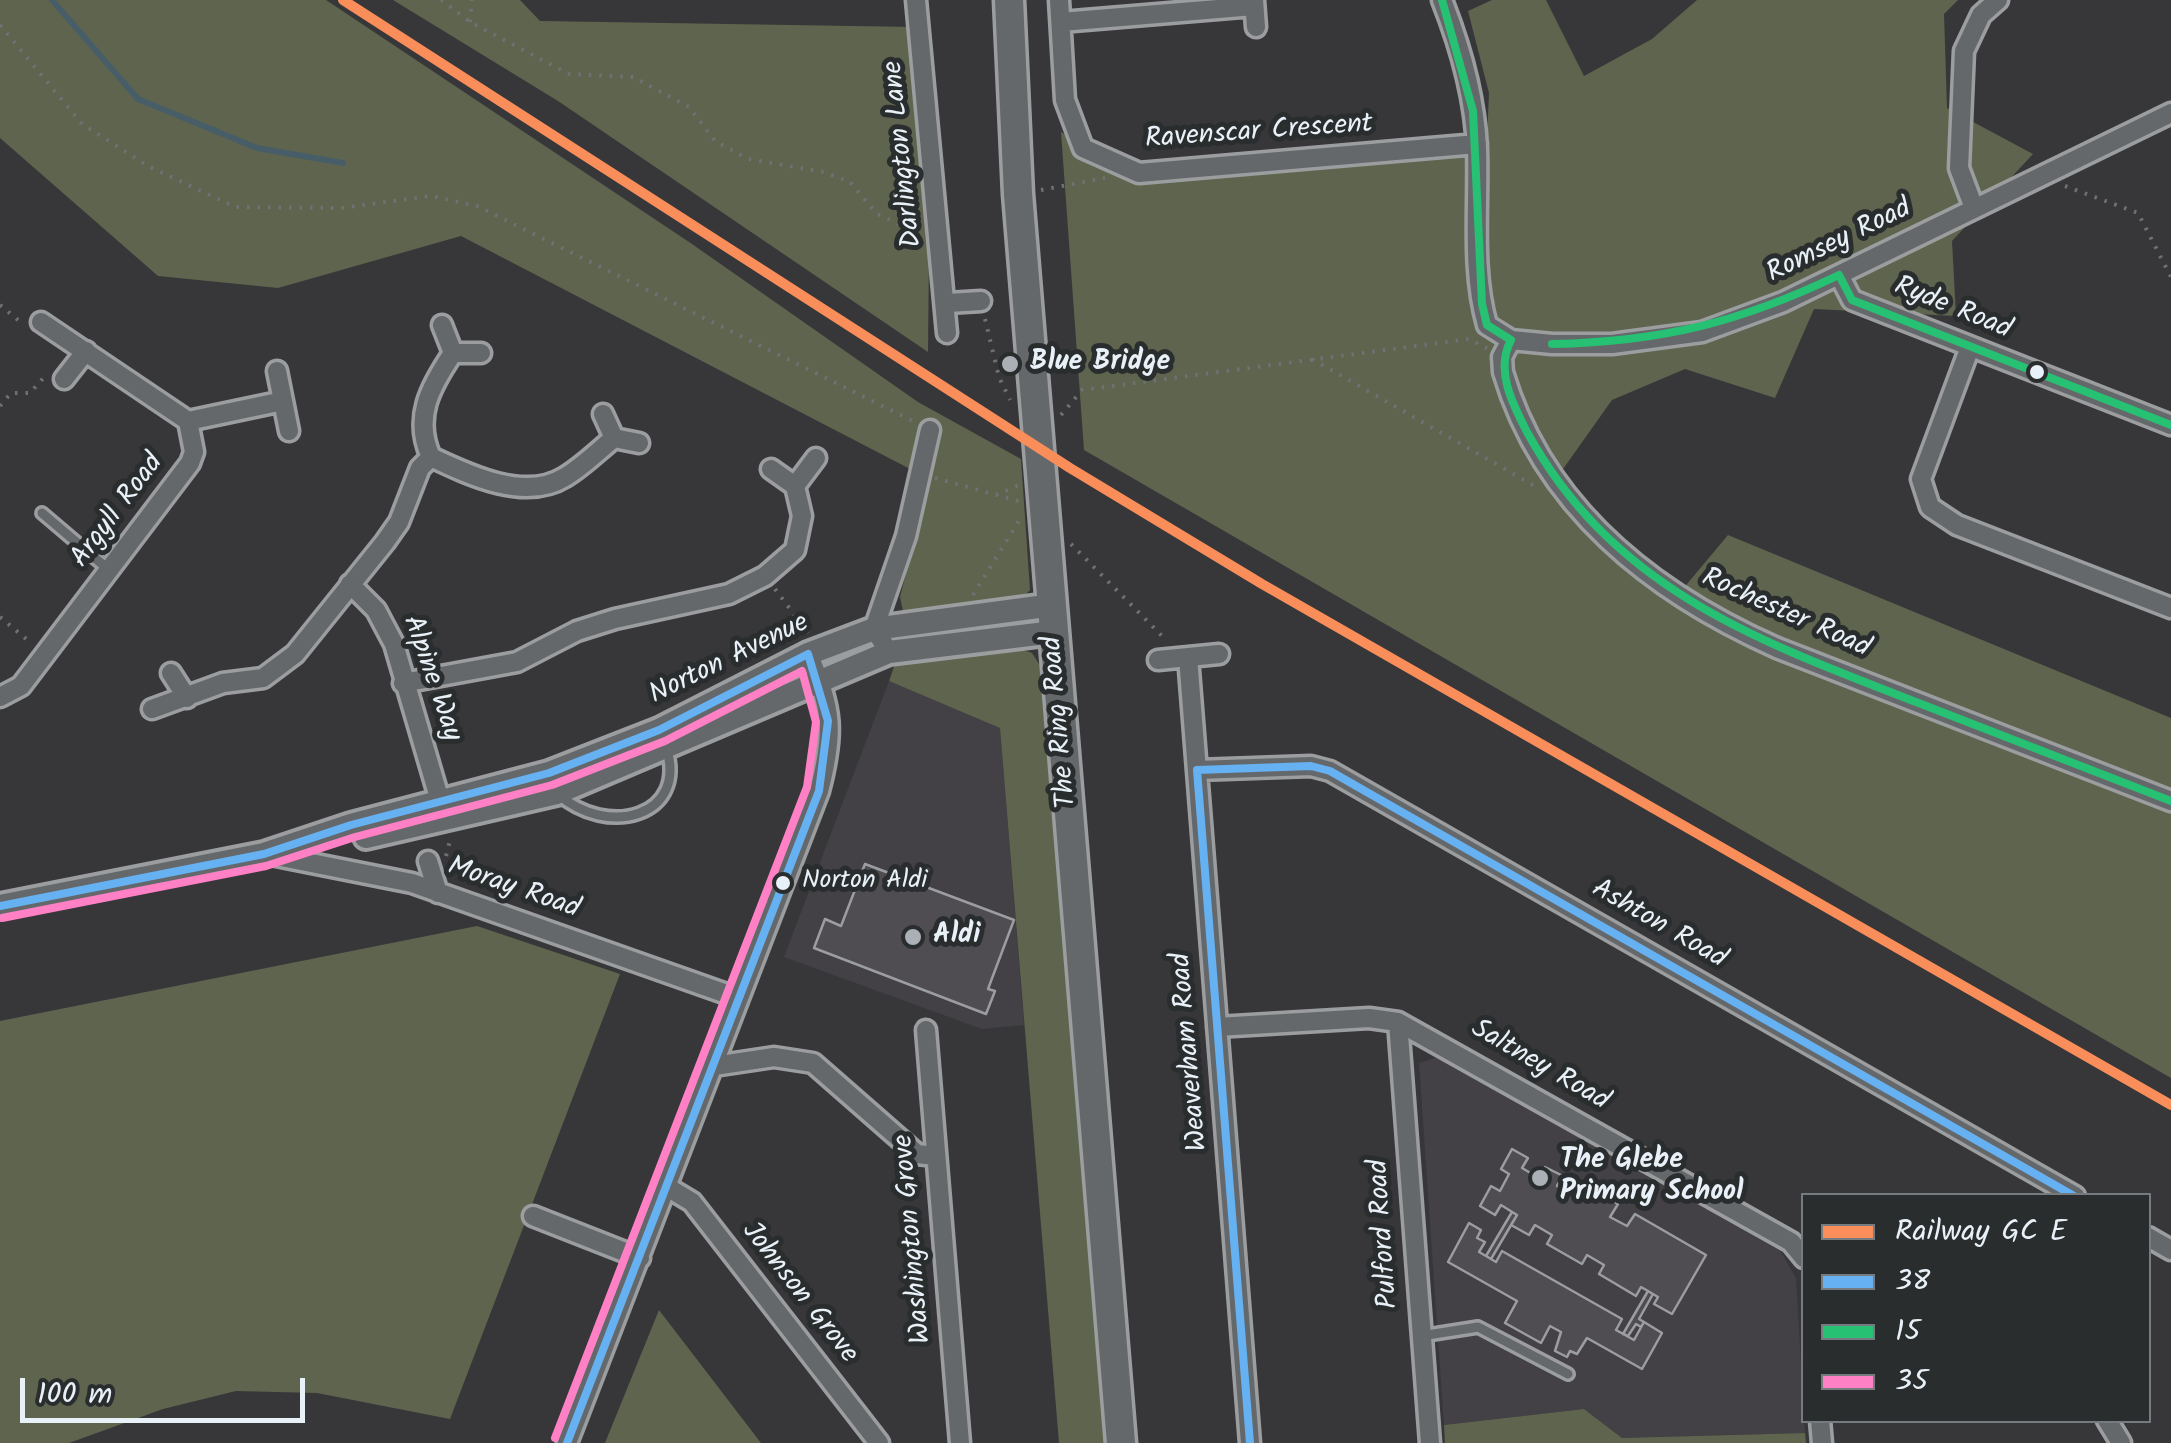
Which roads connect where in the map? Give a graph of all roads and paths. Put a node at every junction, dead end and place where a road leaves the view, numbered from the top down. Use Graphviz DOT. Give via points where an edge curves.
graph roads {
  1 [pos="441,0"];
  2 [pos="472,0"];
  3 [pos="916,0"];
  4 [pos="1009,0"];
  5 [pos="1059,0"];
  6 [pos="1442,0"];
  7 [pos="1998,0"];
  8 [pos="1254,3"];
  9 [pos="470,22"];
  10 [pos="1061,22"];
  11 [pos="0,25"];
  12 [pos="1256,27"];
  13 [pos="2171,112"];
  14 [pos="1477,144"];
  15 [pos="1119,168"];
  16 [pos="2057,168"];
  17 [pos="1018,194"];
  18 [pos="1974,208"];
  19 [pos="942,238"];
  20 [pos="1839,275"];
  21 [pos="2171,277"];
  22 [pos="981,301"];
  23 [pos="948,303"];
  24 [pos="42,322"];
  25 [pos="442,325"];
  26 [pos="947,333"];
  27 [pos="1970,346"];
  28 [pos="1507,349"];
  29 [pos="86,351"];
  30 [pos="481,352"];
  31 [pos="453,353"];
  32 [pos="1312,360"];
  33 [pos="277,371"];
  34 [pos="64,378"];
  35 [pos="1082,390"];
  36 [pos="283,401"];
  37 [pos="1012,403"];
  38 [pos="0,406"];
  39 [pos="603,414"];
  40 [pos="188,420"];
  41 [pos="922,425"];
  42 [pos="2171,425"];
  43 [pos="288,431"];
  44 [pos="614,438"];
  45 [pos="639,444"];
  46 [pos="431,457"];
  47 [pos="816,458"];
  48 [pos="771,468"];
  49 [pos="1026,472"];
  50 [pos="920,474"];
  51 [pos="795,486"];
  52 [pos="1028,488"];
  53 [pos="1546,492"];
  54 [pos="42,513"];
  55 [pos="1067,540"];
  56 [pos="109,570"];
  57 [pos="765,576"];
  58 [pos="350,584"];
  59 [pos="2171,608"];
  60 [pos="0,616"];
  61 [pos="960,616"];
  62 [pos="1053,618"];
  63 [pos="874,629"];
  64 [pos="814,651"];
  65 [pos="889,652"];
  66 [pos="1219,654"];
  67 [pos="45,655"];
  68 [pos="1186,657"];
  69 [pos="1158,660"];
  70 [pos="172,672"];
  71 [pos="820,679"];
  72 [pos="403,683"];
  73 [pos="0,697"];
  74 [pos="188,698"];
  75 [pos="152,710"];
  76 [pos="663,740"];
  77 [pos="1197,770"];
  78 [pos="553,783"];
  79 [pos="2171,801"];
  80 [pos="443,810"];
  81 [pos="264,854"];
  82 [pos="437,861"];
  83 [pos="438,893"];
  84 [pos="0,906"];
  85 [pos="738,998"];
  86 [pos="1398,1022"];
  87 [pos="1217,1028"];
  88 [pos="926,1030"];
  89 [pos="714,1066"];
  90 [pos="936,1156"];
  91 [pos="667,1187"];
  92 [pos="2071,1193"];
  93 [pos="533,1216"];
  94 [pos="1801,1254"];
  95 [pos="640,1258"];
  96 [pos="1421,1336"];
  97 [pos="1568,1374"];
  98 [pos="567,1443"];
  99 [pos="879,1443"];
  100 [pos="960,1443"];
  101 [pos="1120,1443"];
  102 [pos="1250,1443"];
  103 [pos="1430,1443"];
  1 -- 9 [label="path"];
  2 -- 9 [label="path"];
  3 -- 19 [label="street, Darlington Lane"];
  4 -- 17 [label="main road, The Ring Road"];
  5 -- 10 [label="street, Ravenscar Crescent"];
  6 -- 14 [label="street, Rochester Road" via="1469,81"];
  7 -- 18 [label="street" via="1981,16 1964,51 1959,168"];
  8 -- 10 [label="street"];
  8 -- 12 [label="street"];
  9 -- 19 [label="path" via="570,74 633,77 688,106 715,141 748,159 850,182 878,214"];
  10 -- 15 [label="street, Ravenscar Crescent" via="1064,100 1083,148"];
  11 -- 41 [label="path" via="82,124 148,166 236,207 341,208 432,196 476,206"];
  13 -- 16 [label="street, Romsey Road"];
  14 -- 15 [label="street, Ravenscar Crescent" via="1139,173"];
  14 -- 28 [label="street, Rochester Road" via="1479,298 1487,325"];
  15 -- 17 [label="path" via="1115,176"];
  16 -- 18 [label="street, Romsey Road"];
  16 -- 21 [label="path" via="2065,186 2138,213"];
  17 -- 62 [label="main road, The Ring Road"];
  18 -- 20 [label="street, Romsey Road"];
  19 -- 23 [label="street, Darlington Lane"];
  20 -- 27 [label="street, Ryde Road" via="1852,300"];
  20 -- 28 [label="street, Romsey Road" via="1702,332"];
  22 -- 23 [label="street"];
  22 -- 37 [label="path"];
  23 -- 26 [label="street, Darlington Lane"];
  24 -- 29 [label="street"];
  25 -- 31 [label="street"];
  27 -- 42 [label="street, Ryde Road"];
  27 -- 59 [label="street" via="1921,479 1930,507 1957,525"];
  28 -- 32 [label="path" via="1469,339"];
  28 -- 79 [label="street, Rochester Road" via="1509,393 1548,468 1603,537 1674,595 1777,648"];
  29 -- 34 [label="street"];
  29 -- 40 [label="street"];
  30 -- 31 [label="street"];
  31 -- 46 [label="street" via="422,413"];
  32 -- 35 [label="path"];
  32 -- 53 [label="path"];
  33 -- 36 [label="street"];
  34 -- 38 [label="path" via="52,368 30,393 12,393"];
  36 -- 40 [label="street"];
  36 -- 43 [label="street"];
  39 -- 44 [label="street"];
  40 -- 56 [label="street, Argyll Road" via="190,463"];
  41 -- 50 [label="street"];
  44 -- 45 [label="street"];
  44 -- 46 [label="street" via="563,479 534,488 482,478"];
  46 -- 58 [label="street" via="420,468 399,522"];
  47 -- 51 [label="street"];
  48 -- 51 [label="street"];
  49 -- 50 [label="path" via="1019,485 996,494"];
  50 -- 63 [label="street"];
  51 -- 57 [label="street" via="802,516 794,550"];
  52 -- 61 [label="path" via="1029,504"];
  54 -- 56 [label="lane"];
  55 -- 68 [label="path"];
  56 -- 67 [label="street, Argyll Road"];
  57 -- 64 [label="path"];
  57 -- 72 [label="street" via="729,594 577,631 517,662"];
  58 -- 72 [label="street, Alpine Way" via="386,625"];
  58 -- 74 [label="street" via="296,654 263,678 223,683"];
  60 -- 67 [label="path"];
  61 -- 62 [label="street, Norton Avenue"];
  61 -- 63 [label="street, Norton Avenue"];
  62 -- 65 [label="street, Norton Avenue"];
  62 -- 101 [label="main road, The Ring Road"];
  63 -- 64 [label="street, Norton Avenue"];
  63 -- 65 [label="street"];
  64 -- 71 [label="street"];
  64 -- 76 [label="street, Norton Avenue"];
  65 -- 71 [label="street, Norton Avenue"];
  66 -- 68 [label="street"];
  67 -- 73 [label="street, Argyll Road" via="21,686"];
  68 -- 69 [label="street"];
  68 -- 77 [label="street, Weaverham Road"];
  70 -- 74 [label="street"];
  71 -- 76 [label="street, Norton Avenue"];
  71 -- 85 [label="street" via="832,743"];
  72 -- 80 [label="street, Alpine Way"];
  74 -- 75 [label="street"];
  76 -- 78 [label="street, Norton Avenue"];
  76 -- 78 [label="lane" via="671,762 662,792 642,814 593,817"];
  77 -- 87 [label="street, Weaverham Road"];
  77 -- 92 [label="street, Ashton Road" via="1330,770"];
  78 -- 80 [label="street, Norton Avenue"];
  80 -- 81 [label="street, Norton Avenue" via="351,824"];
  80 -- 82 [label="path" via="452,832"];
  81 -- 83 [label="street, Moray Road"];
  81 -- 84 [label="street, Norton Avenue"];
  82 -- 83 [label="street"];
  83 -- 85 [label="street, Moray Road"];
  85 -- 89 [label="street"];
  86 -- 87 [label="street, Saltney Road"];
  86 -- 94 [label="street, Saltney Road" via="1792,1242"];
  86 -- 96 [label="street, Pulford Road"];
  87 -- 102 [label="street, Weaverham Road"];
  88 -- 90 [label="street, Washington Grove"];
  89 -- 90 [label="street" via="774,1057 813,1063 917,1154"];
  89 -- 91 [label="street"];
  90 -- 100 [label="street, Washington Grove"];
  91 -- 95 [label="street"];
  91 -- 99 [label="street, Johnson Grove" via="692,1202"];
  93 -- 95 [label="street"];
  95 -- 98 [label="street"];
  96 -- 97 [label="lane" via="1478,1326"];
  96 -- 103 [label="street, Pulford Road"];
}
